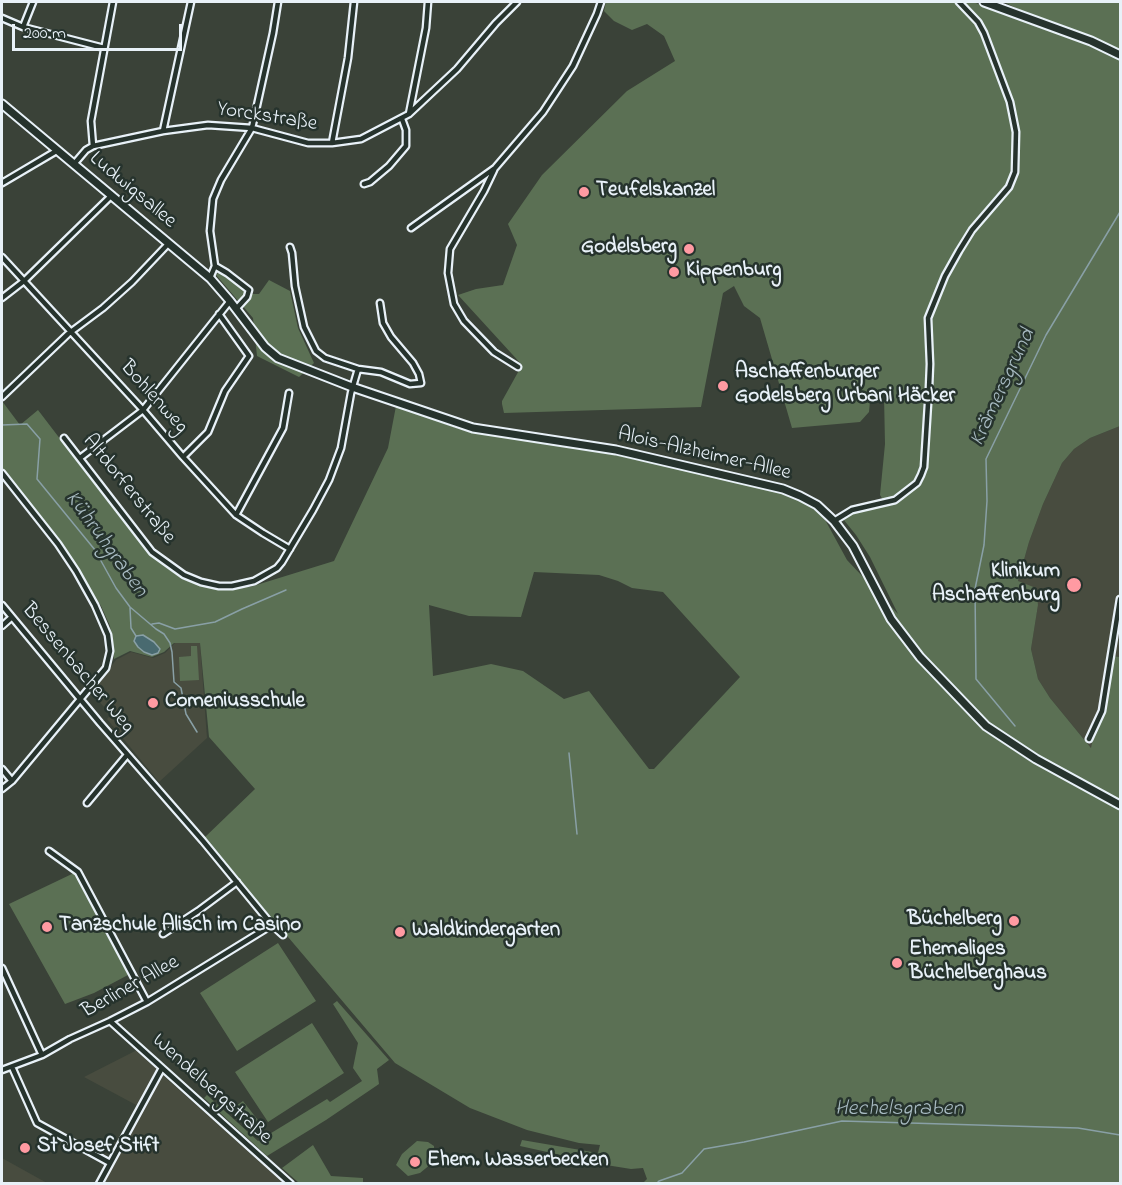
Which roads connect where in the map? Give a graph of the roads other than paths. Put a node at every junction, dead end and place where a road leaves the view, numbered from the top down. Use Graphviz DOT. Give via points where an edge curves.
graph roads {
  1 [pos="33,2"];
  2 [pos="113,2"];
  3 [pos="191,2"];
  4 [pos="278,2"];
  5 [pos="354,2"];
  6 [pos="428,2"];
  7 [pos="517,2"];
  8 [pos="601,2"];
  9 [pos="959,2"];
  10 [pos="984,2"];
  11 [pos="2,18"];
  12 [pos="23,27"];
  13 [pos="104,48"];
  14 [pos="1120,55"];
  15 [pos="2,104"];
  16 [pos="409,114"];
  17 [pos="402,119"];
  18 [pos="252,128"];
  19 [pos="163,131"];
  20 [pos="332,143"];
  21 [pos="93,146"];
  22 [pos="58,150"];
  23 [pos="74,164"];
  24 [pos="495,168"];
  25 [pos="2,183"];
  26 [pos="364,184"];
  27 [pos="112,195"];
  28 [pos="411,228"];
  29 [pos="169,243"];
  30 [pos="290,247"];
  31 [pos="2,257"];
  32 [pos="215,266"];
  33 [pos="210,278"];
  34 [pos="24,281"];
  35 [pos="2,298"];
  36 [pos="230,301"];
  37 [pos="380,303"];
  38 [pos="236,309"];
  39 [pos="219,314"];
  40 [pos="70,331"];
  41 [pos="518,367"];
  42 [pos="358,369"];
  43 [pos="352,387"];
  44 [pos="289,393"];
  45 [pos="2,394"];
  46 [pos="144,410"];
  47 [pos="64,438"];
  48 [pos="183,457"];
  49 [pos="80,458"];
  50 [pos="2,473"];
  51 [pos="236,514"];
  52 [pos="834,521"];
  53 [pos="290,549"];
  54 [pos="1120,599"];
  55 [pos="2,605"];
  56 [pos="12,616"];
  57 [pos="2,626"];
  58 [pos="80,699"];
  59 [pos="1089,739"];
  60 [pos="127,755"];
  61 [pos="2,769"];
  62 [pos="12,781"];
  63 [pos="2,789"];
  64 [pos="87,803"];
  65 [pos="1120,805"];
  66 [pos="49,851"];
  67 [pos="237,882"];
  68 [pos="272,925"];
  69 [pos="163,933"];
  70 [pos="283,934"];
  71 [pos="2,968"];
  72 [pos="147,1002"];
  73 [pos="110,1021"];
  74 [pos="42,1055"];
  75 [pos="12,1067"];
  76 [pos="162,1068"];
  77 [pos="2,1070"];
  78 [pos="110,1163"];
  79 [pos="99,1184"];
  80 [pos="291,1184"];
  1 -- 12 [label="street"];
  2 -- 13 [label="street"];
  3 -- 19 [label="street"];
  4 -- 18 [label="street"];
  5 -- 20 [label="street"];
  6 -- 16 [label="street"];
  7 -- 16 [label="street, Yorckstraße" via="452,75"];
  8 -- 24 [label="street" via="573,66 543,112"];
  9 -- 52 [label="street" via="984,33 1010,102 1016,132 1016,172 1009,187 959,251 928,318 929,388 921,476 895,500 852,510"];
  10 -- 14 [label="street"];
  11 -- 12 [label="street"];
  12 -- 13 [label="street"];
  13 -- 21 [label="street" via="91,121"];
  15 -- 22 [label="street, Ludwigsallee"];
  16 -- 17 [label="street, Yorckstraße"];
  17 -- 20 [label="street, Yorckstraße" via="362,139"];
  17 -- 26 [label="street" via="406,147 389,166"];
  18 -- 19 [label="street, Yorckstraße" via="208,125"];
  18 -- 20 [label="street, Yorckstraße" via="308,143"];
  18 -- 32 [label="street" via="213,199 210,231"];
  19 -- 21 [label="street, Yorckstraße"];
  21 -- 23 [label="street"];
  22 -- 23 [label="street, Ludwigsallee"];
  22 -- 25 [label="street"];
  23 -- 27 [label="street, Ludwigsallee"];
  24 -- 28 [label="street"];
  24 -- 41 [label="street" via="450,249 448,273 454,304 464,321 494,352"];
  27 -- 29 [label="street, Ludwigsallee"];
  27 -- 34 [label="street"];
  29 -- 33 [label="street, Ludwigsallee"];
  29 -- 40 [label="street" via="104,308"];
  30 -- 42 [label="street" via="304,327 315,351"];
  31 -- 34 [label="street, Bohlenweg"];
  32 -- 33 [label="street"];
  32 -- 38 [label="street" via="249,290"];
  33 -- 36 [label="street, Ludwigsallee"];
  34 -- 35 [label="street"];
  34 -- 40 [label="street, Bohlenweg"];
  36 -- 38 [label="street, Ludwigsallee"];
  36 -- 39 [label="street"];
  37 -- 42 [label="street" via="383,323 413,363 421,382 410,384 381,372"];
  38 -- 43 [label="street, Ludwigsallee" via="265,347 278,357"];
  39 -- 46 [label="street"];
  39 -- 48 [label="street" via="249,356 225,391 208,432"];
  40 -- 45 [label="street"];
  40 -- 46 [label="street, Bohlenweg"];
  42 -- 43 [label="street"];
  43 -- 52 [label="street, Alois-Alzheimer-Allee" via="473,428 616,450 783,489 817,506"];
  43 -- 53 [label="street, Altdorferstraße" via="341,448 329,480"];
  44 -- 51 [label="street" via="283,428"];
  46 -- 48 [label="street, Bohlenweg"];
  46 -- 49 [label="street"];
  47 -- 49 [label="street, Altdorferstraße"];
  48 -- 51 [label="street, Bohlenweg"];
  49 -- 53 [label="street, Altdorferstraße" via="152,552 184,575 219,586 254,581 277,568"];
  50 -- 58 [label="street" via="58,543 108,635 106,668"];
  51 -- 53 [label="street, Bohlenweg"];
  52 -- 65 [label="street, Alois-Alzheimer-Allee" via="861,560 891,619 927,666 986,726 1036,759"];
  54 -- 59 [label="street" via="1102,711"];
  55 -- 56 [label="street, Bessenbacher Weg"];
  56 -- 57 [label="street"];
  56 -- 58 [label="street, Bessenbacher Weg"];
  58 -- 60 [label="street, Bessenbacher Weg"];
  58 -- 62 [label="street"];
  60 -- 64 [label="street, Bessenbacher Weg"];
  60 -- 67 [label="street, Bessenbacher Weg"];
  61 -- 62 [label="street"];
  62 -- 63 [label="street"];
  66 -- 72 [label="street" via="78,872"];
  67 -- 68 [label="street, Bessenbacher Weg"];
  67 -- 69 [label="street"];
  68 -- 70 [label="street, Bessenbacher Weg"];
  68 -- 72 [label="street, Berliner Allee"];
  71 -- 74 [label="street"];
  72 -- 73 [label="street, Berliner Allee"];
  73 -- 74 [label="street, Berliner Allee"];
  73 -- 76 [label="street, Wendelbergstraße"];
  74 -- 75 [label="street, Berliner Allee"];
  75 -- 77 [label="street, Berliner Allee"];
  75 -- 78 [label="street" via="37,1123"];
  76 -- 78 [label="street"];
  76 -- 80 [label="street, Wendelbergstraße"];
  78 -- 79 [label="street"];
}
